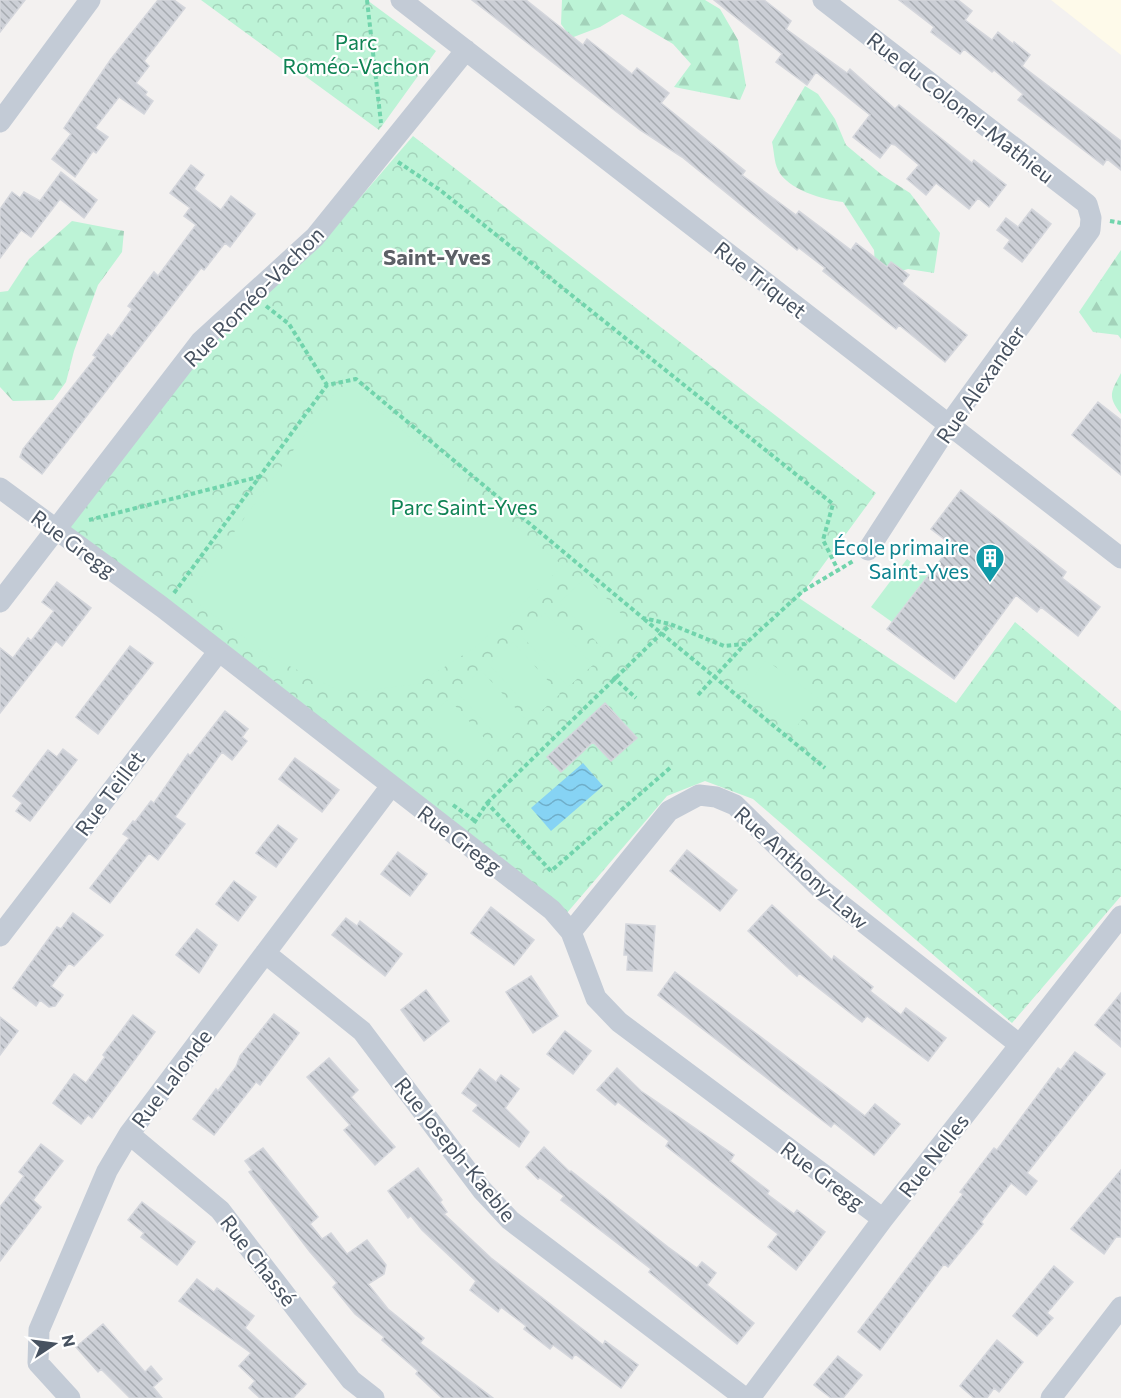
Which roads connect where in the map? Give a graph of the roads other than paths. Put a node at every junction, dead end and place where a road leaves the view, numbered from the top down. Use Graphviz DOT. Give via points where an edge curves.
graph roads {
  1 [pos="90,0"];
  2 [pos="401,0"];
  3 [pos="823,0"];
  4 [pos="466,50"];
  5 [pos="0,122"];
  6 [pos="1091,218"];
  7 [pos="950,423"];
  8 [pos="0,488"];
  9 [pos="54,530"];
  10 [pos="868,550"];
  11 [pos="1121,558"];
  12 [pos="0,602"];
  13 [pos="219,651"];
  14 [pos="391,786"];
  15 [pos="1121,916"];
  16 [pos="571,932"];
  17 [pos="0,936"];
  18 [pos="265,953"];
  19 [pos="1020,1045"];
  20 [pos="129,1134"];
  21 [pos="883,1219"];
  22 [pos="1121,1306"];
  23 [pos="70,1398"];
  24 [pos="375,1398"];
  25 [pos="745,1398"];
  26 [pos="750,1398"];
  27 [pos="1051,1398"];
  1 -- 5 [label="street"];
  2 -- 4 [label="street, Rue Triquet"];
  3 -- 6 [label="street, Rue du Colonel-Mathieu" via="1087,204"];
  4 -- 7 [label="street, Rue Triquet"];
  4 -- 9 [label="street, Rue Roméo-Vachon" via="315,237 201,341"];
  6 -- 7 [label="street, Rue Alexander" via="1090,230"];
  7 -- 10 [label="street, Rue Alexander"];
  7 -- 11 [label="street, Rue Triquet"];
  8 -- 9 [label="street, Rue Gregg"];
  9 -- 12 [label="street, Rue Roméo-Vachon"];
  9 -- 13 [label="street, Rue Gregg"];
  13 -- 14 [label="street, Rue Gregg"];
  13 -- 17 [label="street, Rue Teillet"];
  14 -- 16 [label="street, Rue Gregg" via="552,910"];
  14 -- 18 [label="street, Rue Lalonde"];
  15 -- 19 [label="street, Rue Nelles"];
  16 -- 19 [label="street, Rue Anthony-Law" via="669,811 699,795 716,797 735,805 821,889"];
  16 -- 21 [label="street, Rue Gregg" via="596,998 619,1022"];
  18 -- 20 [label="street, Rue Lalonde"];
  18 -- 25 [label="street, Rue Joseph-Kaeble" via="362,1031 482,1190 510,1220"];
  19 -- 21 [label="street, Rue Nelles"];
  20 -- 23 [label="street, Rue Lalonde" via="107,1171 39,1329 39,1363"];
  20 -- 24 [label="street, Rue Chassé" via="220,1210 351,1380"];
  21 -- 26 [label="street, Rue Nelles"];
  22 -- 27 [label="street"];
}
